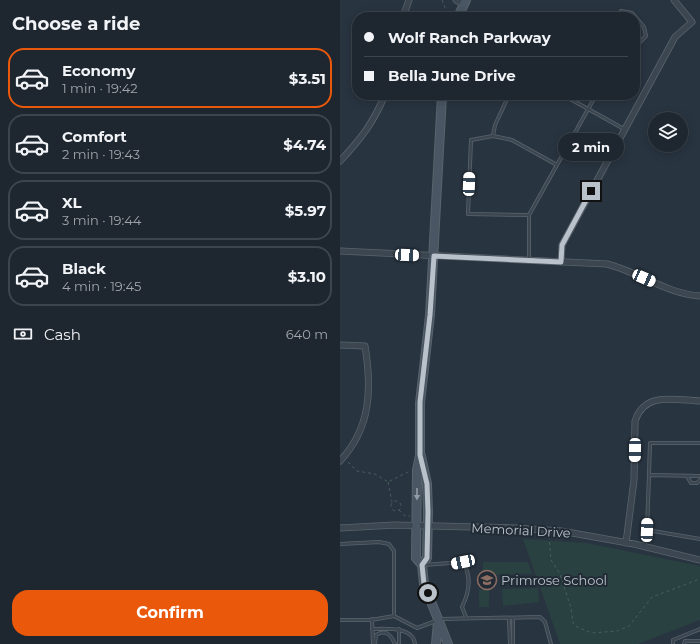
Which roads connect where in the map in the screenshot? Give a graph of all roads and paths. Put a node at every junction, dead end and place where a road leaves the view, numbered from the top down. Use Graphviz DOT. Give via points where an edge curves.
graph roads {
  1 [pos="408,0"];
  2 [pos="442,0"];
  3 [pos="456,0"];
  4 [pos="674,0"];
  5 [pos="465,2"];
  6 [pos="404,12"];
  7 [pos="447,12"];
  8 [pos="460,12"];
  9 [pos="640,22"];
  10 [pos="640,42"];
  11 [pos="383,100"];
  12 [pos="442,100"];
  13 [pos="507,100"];
  14 [pos="572,100"];
  15 [pos="593,100"];
  16 [pos="588,109"];
  17 [pos="625,130"];
  18 [pos="493,136"];
  19 [pos="340,161"];
  20 [pos="557,165"];
  21 [pos="529,215"];
  22 [pos="340,251"];
  23 [pos="434,256"];
  24 [pos="529,260"];
  25 [pos="561,262"];
  26 [pos="700,296"];
  27 [pos="340,345"];
  28 [pos="700,401"];
  29 [pos="700,443"];
  30 [pos="420,455"];
  31 [pos="340,461"];
  32 [pos="347,462"];
  33 [pos="410,471"];
  34 [pos="649,475"];
  35 [pos="687,476"];
  36 [pos="700,476"];
  37 [pos="700,480"];
  38 [pos="388,482"];
  39 [pos="392,503"];
  40 [pos="399,510"];
  41 [pos="412,515"];
  42 [pos="417,526"];
  43 [pos="428,526"];
  44 [pos="340,528"];
  45 [pos="549,530"];
  46 [pos="647,530"];
  47 [pos="700,539"];
  48 [pos="626,543"];
  49 [pos="340,544"];
  50 [pos="644,546"];
  51 [pos="700,560"];
  52 [pos="422,565"];
  53 [pos="700,579"];
  54 [pos="394,616"];
  55 [pos="466,617"];
  56 [pos="511,618"];
  57 [pos="372,619"];
  58 [pos="438,619"];
  59 [pos="340,620"];
  60 [pos="372,629"];
  61 [pos="399,629"];
  62 [pos="700,629"];
  63 [pos="700,641"];
  64 [pos="374,644"];
  65 [pos="395,644"];
  66 [pos="399,644"];
  67 [pos="415,644"];
  68 [pos="436,644"];
  69 [pos="448,644"];
  70 [pos="510,644"];
  71 [pos="513,644"];
  72 [pos="551,644"];
  73 [pos="673,644"];
  74 [pos="684,644"];
  1 -- 6 [label="street"];
  2 -- 7 [label="path"];
  3 -- 5 [label="street"];
  4 -- 17 [label="street" via="692,22 675,37"];
  5 -- 8 [label="street"];
  9 -- 10 [label="lane" via="644,26 646,36"];
  11 -- 19 [label="street" via="364,135"];
  12 -- 23 [label="street"];
  13 -- 18 [label="lane" via="495,125"];
  14 -- 16 [label="lane"];
  15 -- 16 [label="lane"];
  16 -- 17 [label="lane"];
  16 -- 20 [label="lane"];
  17 -- 25 [label="street" via="562,245"];
  18 -- 20 [label="lane" via="512,140"];
  18 -- 21 [label="lane" via="471,140 468,214"];
  20 -- 21 [label="lane"];
  21 -- 24 [label="lane"];
  22 -- 23 [label="street"];
  23 -- 24 [label="street"];
  23 -- 30 [label="street" via="420,402"];
  24 -- 25 [label="street"];
  25 -- 26 [label="street" via="608,264 673,291"];
  27 -- 31 [label="street" via="365,346 368,367 366,418 352,448"];
  28 -- 48 [label="street" via="658,399 650,401 637,414 634,480"];
  29 -- 34 [label="lane" via="650,443"];
  30 -- 42 [label="street, one-way" via="417,470"];
  30 -- 43 [label="street" via="427,484"];
  32 -- 38 [label="path" via="357,471 375,474"];
  33 -- 38 [label="path"];
  34 -- 35 [label="lane"];
  34 -- 46 [label="lane"];
  35 -- 36 [label="lane"];
  35 -- 37 [label="lane" via="691,483"];
  38 -- 39 [label="path"];
  39 -- 40 [label="path" via="393,510"];
  39 -- 40 [label="path" via="400,502"];
  40 -- 41 [label="path" via="405,516"];
  42 -- 43 [label="street, Memorial Drive"];
  42 -- 44 [label="street, Memorial Drive"];
  42 -- 52 [label="street" via="416,558"];
  43 -- 45 [label="street, Memorial Drive"];
  43 -- 52 [label="street" via="427,558"];
  45 -- 48 [label="street, Memorial Drive"];
  45 -- 53 [label="path" via="551,560 560,574 574,623 582,630 592,633 617,631 629,626 652,597"];
  46 -- 47 [label="lane"];
  46 -- 50 [label="lane"];
  48 -- 50 [label="street, Memorial Drive"];
  49 -- 54 [label="lane" via="389,544 394,551"];
  50 -- 51 [label="street, Memorial Drive"];
  52 -- 55 [label="lane" via="463,562 468,571 468,595 462,607"];
  52 -- 58 [label="street" via="424,584"];
  54 -- 57 [label="lane"];
  54 -- 58 [label="lane" via="417,628"];
  55 -- 56 [label="lane"];
  55 -- 58 [label="lane"];
  56 -- 70 [label="lane"];
  56 -- 71 [label="lane"];
  56 -- 72 [label="lane" via="540,617 545,622"];
  57 -- 59 [label="lane"];
  57 -- 60 [label="lane"];
  58 -- 68 [label="street"];
  58 -- 69 [label="street"];
  60 -- 61 [label="lane"];
  60 -- 64 [label="lane"];
  61 -- 66 [label="lane"];
  61 -- 67 [label="lane" via="412,636"];
  62 -- 73 [label="lane" via="673,640"];
  63 -- 74 [label="lane" via="685,641"];
  64 -- 65 [label="lane" via="376,635 387,632"];
}
